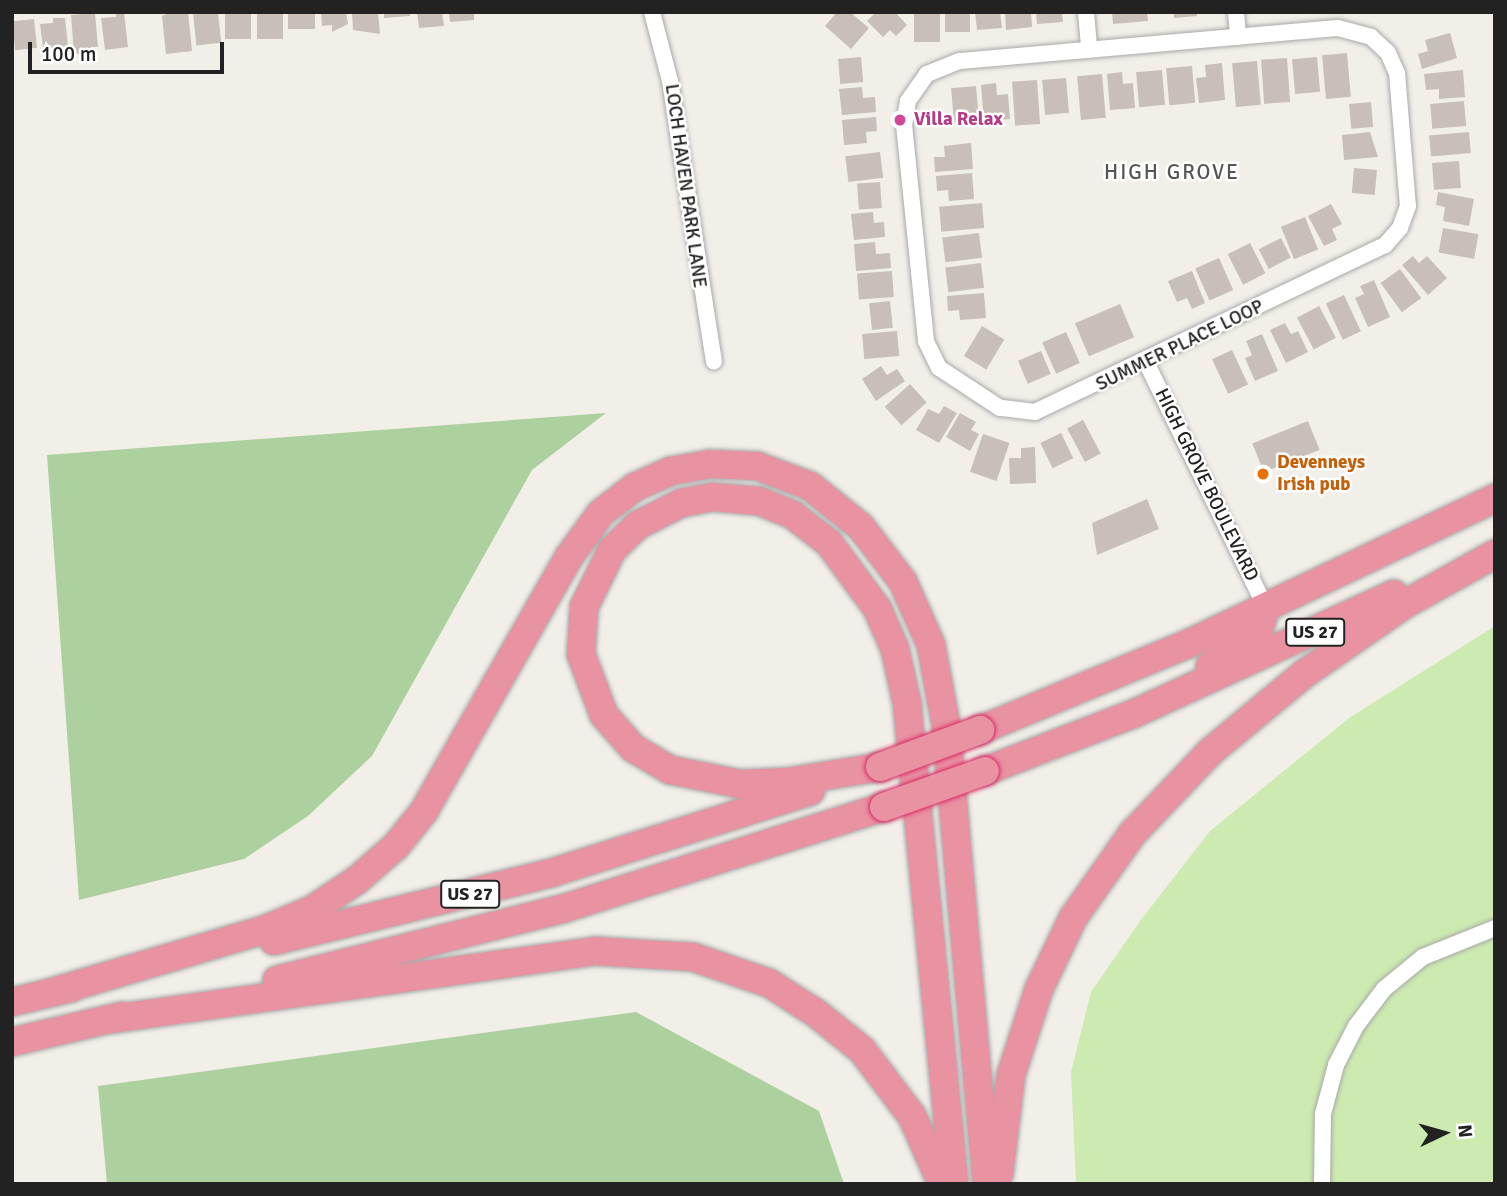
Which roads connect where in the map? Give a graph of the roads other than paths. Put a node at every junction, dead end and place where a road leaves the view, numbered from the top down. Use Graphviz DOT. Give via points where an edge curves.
graph roads {
  1 [pos="652,12"];
  2 [pos="1086,12"];
  3 [pos="1236,12"];
  4 [pos="1238,37"];
  5 [pos="1089,50"];
  6 [pos="714,362"];
  7 [pos="1146,362"];
  8 [pos="1495,498"];
  9 [pos="1495,546"];
  10 [pos="1495,554"];
  11 [pos="1266,608"];
  12 [pos="1133,714"];
  13 [pos="880,767"];
  14 [pos="1495,928"];
  15 [pos="53,992"];
  16 [pos="12,1002"];
  17 [pos="105,1020"];
  18 [pos="12,1042"];
  19 [pos="942,1184"];
  20 [pos="954,1184"];
  21 [pos="987,1184"];
  22 [pos="998,1184"];
  23 [pos="1322,1184"];
  1 -- 6 [label="street, LOCH HAVEN PARK LANE" via="670,81"];
  2 -- 5 [label="street"];
  3 -- 4 [label="street"];
  4 -- 5 [label="street, SUMMER PLACE LOOP"];
  4 -- 7 [label="street, SUMMER PLACE LOOP" via="1338,28 1360,32 1380,44 1394,64 1399,85 1409,194 1405,218 1394,237 1376,251"];
  5 -- 7 [label="street, SUMMER PLACE LOOP" via="948,64 927,74 913,90 904,126 926,341 946,375 1000,408 1023,413 1047,409"];
  7 -- 11 [label="street, HIGH GROVE BOULEVARD"];
  8 -- 11 [label="highway, US 27"];
  9 -- 12 [label="highway, US 27"];
  10 -- 22 [label="highway" via="1405,604 1304,674 1210,752 1132,834 1073,918 1039,989 1008,1089"];
  11 -- 12 [label="highway" via="1259,629 1240,646"];
  11 -- 13 [label="highway, US 27, bridge" via="1118,675"];
  12 -- 17 [label="highway, US 27, bridge" via="884,807 562,909"];
  13 -- 15 [label="highway, US 27" via="554,872"];
  13 -- 20 [label="highway" via="787,782 740,784 670,771 633,748 598,705 582,654 584,607 612,550 638,525 681,503 712,497 759,501 793,515 829,543 877,608 895,649 907,703"];
  14 -- 23 [label="street" via="1423,957 1384,989 1356,1026 1336,1065 1323,1114"];
  15 -- 16 [label="highway, US 27"];
  15 -- 21 [label="highway" via="264,930 312,910 357,880 396,846 424,811 569,557 601,513 635,487 671,471 709,464 757,466 810,486 862,527 903,582 931,645 946,725"];
  17 -- 18 [label="highway, US 27"];
  17 -- 19 [label="highway" via="594,951 693,957 768,983 862,1050 912,1116"];
}
